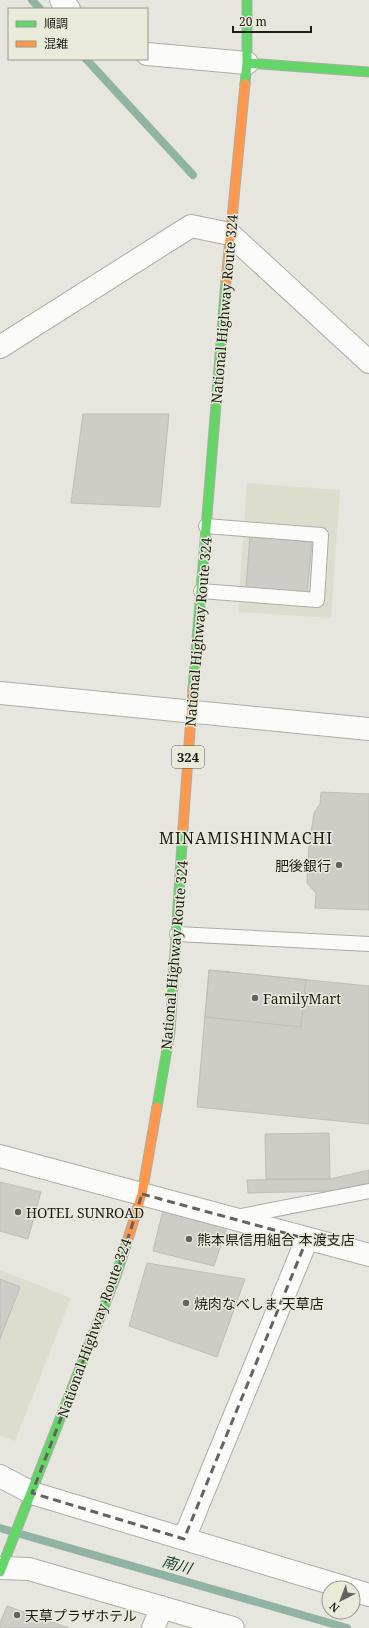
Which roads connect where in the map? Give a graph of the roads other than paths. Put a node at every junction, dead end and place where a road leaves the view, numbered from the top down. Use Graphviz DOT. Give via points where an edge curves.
graph roads {
  1 [pos="61,0"];
  2 [pos="247,0"];
  3 [pos="68,8"];
  4 [pos="148,54"];
  5 [pos="247,63"];
  6 [pos="369,72"];
  7 [pos="230,234"];
  8 [pos="0,347"];
  9 [pos="369,362"];
  10 [pos="206,526"];
  11 [pos="201,591"];
  12 [pos="0,693"];
  13 [pos="191,713"];
  14 [pos="369,729"];
  15 [pos="177,934"];
  16 [pos="369,944"];
  17 [pos="0,1156"];
  18 [pos="369,1191"];
  19 [pos="142,1194"];
  20 [pos="230,1218"];
  21 [pos="307,1239"];
  22 [pos="369,1255"];
  23 [pos="0,1476"];
  24 [pos="30,1499"];
  25 [pos="184,1539"];
  26 [pos="2,1565"];
  27 [pos="321,1580"];
  28 [pos="162,1607"];
  29 [pos="153,1628"];
  30 [pos="233,1628"];
  1 -- 3 [label="street"];
  2 -- 5 [label="main road, National Highway Route 324 / 324"];
  4 -- 5 [label="street"];
  5 -- 6 [label="main road"];
  5 -- 7 [label="main road, National Highway Route 324 / 324"];
  7 -- 8 [label="street" via="191,226"];
  7 -- 9 [label="street"];
  7 -- 10 [label="main road, National Highway Route 324 / 324"];
  10 -- 11 [label="main road, National Highway Route 324 / 324"];
  10 -- 11 [label="lane" via="321,535 317,600"];
  11 -- 13 [label="main road, National Highway Route 324 / 324"];
  12 -- 13 [label="street"];
  13 -- 14 [label="street"];
  13 -- 15 [label="main road, National Highway Route 324 / 324"];
  15 -- 16 [label="lane"];
  15 -- 19 [label="main road, National Highway Route 324 / 324" via="170,1032"];
  17 -- 19 [label="street"];
  18 -- 20 [label="lane"];
  19 -- 20 [label="street"];
  19 -- 24 [label="main road, National Highway Route 324 / 324" via="116,1276"];
  20 -- 21 [label="street"];
  21 -- 22 [label="street"];
  21 -- 25 [label="street"];
  23 -- 24 [label="street"];
  24 -- 25 [label="street"];
  24 -- 26 [label="main road, National Highway Route 324 / 324"];
  25 -- 27 [label="street"];
  26 -- 28 [label="street" via="29,1569"];
  28 -- 29 [label="street"];
  28 -- 30 [label="street"];
}
